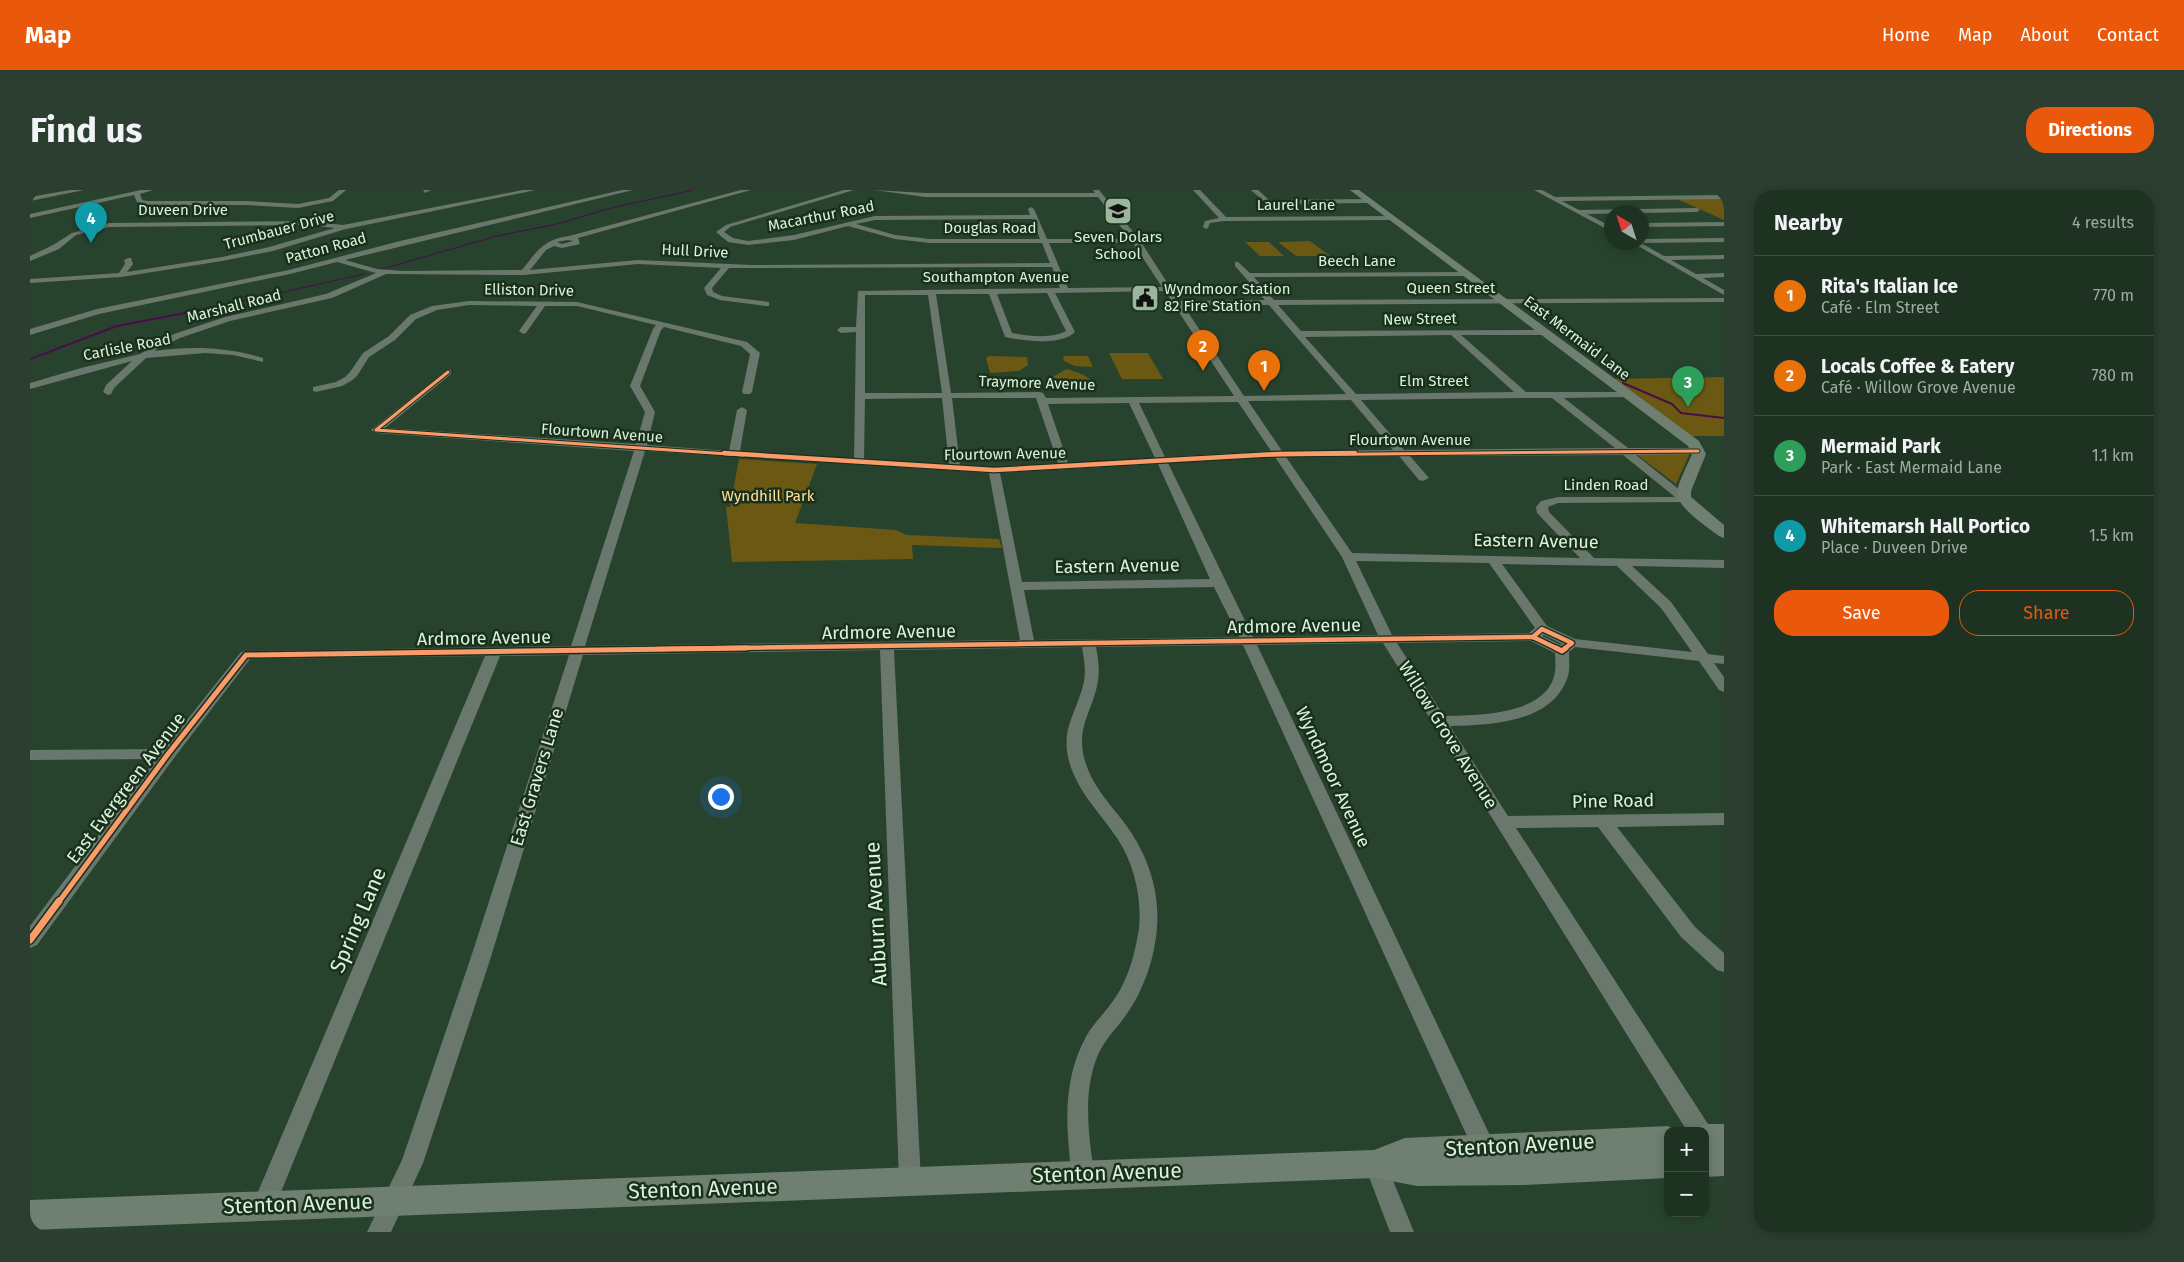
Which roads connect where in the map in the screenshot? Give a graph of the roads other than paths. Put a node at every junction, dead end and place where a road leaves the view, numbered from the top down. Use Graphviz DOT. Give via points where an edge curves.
graph roads {
  1 [pos="81,190"];
  2 [pos="150,190"];
  3 [pos="343,190"];
  4 [pos="533,190"];
  5 [pos="630,190"];
  6 [pos="748,190"];
  7 [pos="851,190"];
  8 [pos="877,190"];
  9 [pos="1196,190"];
  10 [pos="1254,190"];
  11 [pos="1354,190"];
  12 [pos="1537,190"];
  13 [pos="1577,190"];
  14 [pos="1614,190"];
  15 [pos="1652,190"];
  16 [pos="1696,190"];
  17 [pos="1098,192"];
  18 [pos="136,194"];
  19 [pos="1026,195"];
  20 [pos="1668,197"];
  21 [pos="1712,197"];
  22 [pos="1724,197"];
  23 [pos="1553,198"];
  24 [pos="1593,198"];
  25 [pos="1630,198"];
  26 [pos="30,199"];
  27 [pos="1368,201"];
  28 [pos="1268,202"];
  29 [pos="1578,212"];
  30 [pos="1704,214"];
  31 [pos="30,216"];
  32 [pos="1034,217"];
  33 [pos="1287,218"];
  34 [pos="1391,218"];
  35 [pos="1224,219"];
  36 [pos="846,224"];
  37 [pos="1724,224"];
  38 [pos="1649,225"];
  39 [pos="1603,226"];
  40 [pos="345,227"];
  41 [pos="1206,227"];
  42 [pos="1724,240"];
  43 [pos="1649,241"];
  44 [pos="1045,242"];
  45 [pos="1136,242"];
  46 [pos="1648,250"];
  47 [pos="1724,257"];
  48 [pos="1662,258"];
  49 [pos="30,259"];
  50 [pos="128,260"];
  51 [pos="338,260"];
  52 [pos="1238,264"];
  53 [pos="1053,265"];
  54 [pos="727,266"];
  55 [pos="383,273"];
  56 [pos="524,273"];
  57 [pos="1466,274"];
  58 [pos="122,275"];
  59 [pos="1248,275"];
  60 [pos="1724,275"];
  61 [pos="1693,276"];
  62 [pos="30,281"];
  63 [pos="1065,290"];
  64 [pos="1168,290"];
  65 [pos="931,291"];
  66 [pos="992,291"];
  67 [pos="1050,291"];
  68 [pos="1724,293"];
  69 [pos="1724,300"];
  70 [pos="1502,301"];
  71 [pos="543,303"];
  72 [pos="1270,303"];
  73 [pos="766,304"];
  74 [pos="1178,304"];
  75 [pos="663,324"];
  76 [pos="860,329"];
  77 [pos="841,330"];
  78 [pos="523,331"];
  79 [pos="30,332"];
  80 [pos="1452,332"];
  81 [pos="1543,332"];
  82 [pos="1298,334"];
  83 [pos="143,356"];
  84 [pos="260,360"];
  85 [pos="448,372"];
  86 [pos="30,386"];
  87 [pos="316,389"];
  88 [pos="108,392"];
  89 [pos="747,392"];
  90 [pos="1626,394"];
  91 [pos="1555,395"];
  92 [pos="860,396"];
  93 [pos="947,396"];
  94 [pos="1524,396"];
  95 [pos="1352,397"];
  96 [pos="1242,398"];
  97 [pos="1132,399"];
  98 [pos="1042,401"];
  99 [pos="742,410"];
  100 [pos="641,448"];
  101 [pos="1698,451"];
  102 [pos="1626,452"];
  103 [pos="1402,453"];
  104 [pos="734,454"];
  105 [pos="1278,454"];
  106 [pos="1163,461"];
  107 [pos="859,463"];
  108 [pos="1064,466"];
  109 [pos="954,469"];
  110 [pos="994,470"];
  111 [pos="1423,478"];
  112 [pos="1686,500"];
  113 [pos="1724,533"];
  114 [pos="1348,557"];
  115 [pos="1492,559"];
  116 [pos="1590,561"];
  117 [pos="1620,562"];
  118 [pos="1724,564"];
  119 [pos="1218,583"];
  120 [pos="1017,586"];
  121 [pos="1537,633"];
  122 [pos="1387,639"];
  123 [pos="1248,640"];
  124 [pos="1028,644"];
  125 [pos="1088,644"];
  126 [pos="887,646"];
  127 [pos="1567,647"];
  128 [pos="576,650"];
  129 [pos="494,652"];
  130 [pos="246,654"];
  131 [pos="1702,657"];
  132 [pos="1724,660"];
  133 [pos="1724,687"];
  134 [pos="1440,721"];
  135 [pos="168,754"];
  136 [pos="30,755"];
  137 [pos="1724,819"];
  138 [pos="1604,821"];
  139 [pos="1503,822"];
  140 [pos="30,940"];
  141 [pos="1724,964"];
  142 [pos="1697,1127"];
  143 [pos="1664,1139"];
  144 [pos="1709,1143"];
  145 [pos="1483,1146"];
  146 [pos="1720,1158"];
  147 [pos="1375,1164"];
  148 [pos="1664,1164"];
  149 [pos="1496,1171"];
  150 [pos="1083,1174"];
  151 [pos="910,1181"];
  152 [pos="394,1200"];
  153 [pos="264,1206"];
  154 [pos="30,1215"];
  155 [pos="379,1232"];
  156 [pos="1402,1232"];
  1 -- 26 [label="street"];
  2 -- 18 [label="street"];
  3 -- 18 [label="street" via="328,201 292,207 254,203 148,203 138,200"];
  4 -- 40 [label="street, Trumbauer Drive"];
  5 -- 51 [label="street, Patton Road"];
  6 -- 56 [label="street" via="569,238 577,242 566,246 552,244 543,248"];
  7 -- 36 [label="street, Macarthur Road" via="731,225 721,231 722,236 731,240 748,242 803,237"];
  8 -- 19 [label="street" via="920,195"];
  9 -- 35 [label="street"];
  10 -- 28 [label="street"];
  11 -- 27 [label="main road, East Mermaid Lane"];
  12 -- 23 [label="street"];
  13 -- 24 [label="street"];
  14 -- 25 [label="street"];
  15 -- 20 [label="street"];
  16 -- 21 [label="street"];
  17 -- 19 [label="street"];
  17 -- 45 [label="street, Willow Grove Avenue"];
  18 -- 31 [label="street"];
  19 -- 32 [label="street"];
  20 -- 21 [label="street"];
  20 -- 25 [label="street"];
  20 -- 30 [label="street"];
  21 -- 22 [label="street"];
  23 -- 24 [label="street"];
  23 -- 29 [label="street"];
  24 -- 25 [label="street"];
  27 -- 28 [label="street"];
  27 -- 34 [label="main road, East Mermaid Lane"];
  28 -- 33 [label="street"];
  29 -- 30 [label="street"];
  29 -- 39 [label="street"];
  30 -- 37 [label="street"];
  32 -- 36 [label="street, Macarthur Road" via="880,218"];
  32 -- 44 [label="street"];
  33 -- 34 [label="street, Laurel Lane"];
  33 -- 35 [label="street, Laurel Lane"];
  34 -- 57 [label="main road, East Mermaid Lane"];
  35 -- 41 [label="street, Laurel Lane" via="1207,222"];
  36 -- 44 [label="street, Douglas Road" via="921,241"];
  37 -- 38 [label="street"];
  40 -- 49 [label="street, Duveen Drive" via="308,223 114,225 74,234"];
  40 -- 58 [label="street, Trumbauer Drive" via="237,256"];
  42 -- 43 [label="street"];
  44 -- 45 [label="street, Douglas Road"];
  44 -- 53 [label="street"];
  45 -- 64 [label="street, Willow Grove Avenue"];
  46 -- 48 [label="street"];
  47 -- 48 [label="street"];
  48 -- 61 [label="street"];
  50 -- 58 [label="street"];
  51 -- 55 [label="street, Hull Drive"];
  51 -- 79 [label="street, Patton Road" via="97,312"];
  52 -- 59 [label="street"];
  53 -- 54 [label="street, Hull Drive"];
  53 -- 63 [label="street"];
  54 -- 56 [label="street, Hull Drive" via="632,262"];
  54 -- 73 [label="street" via="708,288 710,293 720,298"];
  55 -- 56 [label="street, Hull Drive"];
  55 -- 83 [label="street, Marshall Road" via="319,299 236,317 190,331 162,342"];
  57 -- 59 [label="street, Beech Lane"];
  57 -- 70 [label="main road, East Mermaid Lane"];
  58 -- 62 [label="street, Trumbauer Drive"];
  59 -- 72 [label="street"];
  60 -- 61 [label="street"];
  61 -- 68 [label="street"];
  63 -- 64 [label="street, Southampton Avenue"];
  63 -- 67 [label="street, Southampton Avenue"];
  64 -- 74 [label="street, Willow Grove Avenue"];
  65 -- 66 [label="street, Southampton Avenue"];
  65 -- 76 [label="street, Southampton Avenue" via="861,293"];
  65 -- 93 [label="street"];
  66 -- 67 [label="street, Southampton Avenue"];
  66 -- 67 [label="street" via="1008,335 1017,338 1068,335 1071,332"];
  69 -- 70 [label="street, Queen Street"];
  70 -- 72 [label="street, Queen Street"];
  70 -- 81 [label="main road, East Mermaid Lane"];
  71 -- 75 [label="street, Elliston Drive" via="586,305"];
  71 -- 78 [label="street"];
  71 -- 87 [label="street, Elliston Drive" via="468,303 424,311 366,355 348,379"];
  72 -- 74 [label="street, Queen Street"];
  72 -- 82 [label="street"];
  74 -- 96 [label="street, Willow Grove Avenue"];
  75 -- 89 [label="street, Elliston Drive" via="751,348 755,353"];
  75 -- 100 [label="street, East Gravers Lane" via="657,328 635,386 650,412"];
  76 -- 77 [label="street"];
  76 -- 92 [label="street"];
  80 -- 81 [label="street, New Street"];
  80 -- 82 [label="street, New Street"];
  80 -- 94 [label="street"];
  81 -- 90 [label="main road, East Mermaid Lane"];
  82 -- 95 [label="street"];
  83 -- 84 [label="street, Carlisle Road" via="217,350 237,352"];
  83 -- 86 [label="street, Carlisle Road"];
  83 -- 88 [label="street, Marshall Road"];
  85 -- 100 [label="street, Flourtown Avenue" via="376,430"];
  90 -- 91 [label="street, Elm Street"];
  90 -- 101 [label="main road, East Mermaid Lane" via="1692,443"];
  91 -- 94 [label="street, Elm Street"];
  91 -- 102 [label="street"];
  92 -- 93 [label="street, Traymore Avenue"];
  92 -- 107 [label="street"];
  93 -- 98 [label="street, Traymore Avenue" via="1040,395"];
  93 -- 109 [label="street"];
  94 -- 95 [label="street, Elm Street"];
  95 -- 96 [label="street, Elm Street"];
  95 -- 103 [label="street"];
  96 -- 97 [label="street, Traymore Avenue"];
  96 -- 105 [label="street, Willow Grove Avenue"];
  97 -- 98 [label="street, Traymore Avenue"];
  97 -- 106 [label="street, Wyndmoor Avenue"];
  98 -- 108 [label="street"];
  99 -- 104 [label="street"];
  100 -- 104 [label="street, Flourtown Avenue"];
  100 -- 128 [label="street, East Gravers Lane"];
  101 -- 102 [label="street, Flourtown Avenue"];
  101 -- 112 [label="main road" via="1684,491"];
  102 -- 103 [label="street, Flourtown Avenue"];
  102 -- 112 [label="street"];
  103 -- 105 [label="street, Flourtown Avenue"];
  103 -- 111 [label="street"];
  104 -- 107 [label="street, Flourtown Avenue"];
  105 -- 106 [label="street, Flourtown Avenue"];
  105 -- 114 [label="street, Willow Grove Avenue"];
  106 -- 108 [label="street, Flourtown Avenue"];
  106 -- 119 [label="street, Wyndmoor Avenue"];
  107 -- 109 [label="street, Flourtown Avenue"];
  108 -- 110 [label="street, Flourtown Avenue"];
  109 -- 110 [label="street, Flourtown Avenue"];
  110 -- 120 [label="street"];
  112 -- 113 [label="main road"];
  112 -- 116 [label="street, Linden Road" via="1545,502 1543,512"];
  114 -- 115 [label="street, Eastern Avenue"];
  114 -- 122 [label="street, Willow Grove Avenue"];
  115 -- 116 [label="street, Eastern Avenue"];
  115 -- 121 [label="street"];
  116 -- 117 [label="street, Eastern Avenue"];
  117 -- 118 [label="street, Eastern Avenue"];
  117 -- 131 [label="street" via="1666,604"];
  119 -- 120 [label="street, Eastern Avenue"];
  119 -- 123 [label="street, Wyndmoor Avenue"];
  120 -- 124 [label="street"];
  121 -- 122 [label="street, Ardmore Avenue"];
  121 -- 127 [label="street"];
  122 -- 123 [label="street, Ardmore Avenue"];
  122 -- 134 [label="street, Willow Grove Avenue"];
  123 -- 125 [label="street, Ardmore Avenue"];
  123 -- 145 [label="street, Wyndmoor Avenue"];
  124 -- 125 [label="street, Ardmore Avenue"];
  124 -- 126 [label="street, Ardmore Avenue"];
  125 -- 150 [label="street" via="1091,684 1073,736 1077,761 1092,795 1124,835 1137,861 1149,911 1146,939 1134,982 1094,1042 1081,1079 1077,1110"];
  126 -- 128 [label="street, Ardmore Avenue"];
  126 -- 151 [label="street, Auburn Avenue"];
  127 -- 131 [label="street"];
  127 -- 134 [label="street" via="1558,687 1535,706 1497,718"];
  128 -- 129 [label="street, Ardmore Avenue"];
  128 -- 152 [label="street, East Gravers Lane" via="480,960 412,1163"];
  129 -- 130 [label="street, Ardmore Avenue"];
  129 -- 153 [label="street, Spring Lane"];
  130 -- 135 [label="street, East Evergreen Avenue"];
  131 -- 132 [label="street"];
  131 -- 133 [label="street"];
  134 -- 139 [label="street, Willow Grove Avenue"];
  135 -- 136 [label="street"];
  135 -- 140 [label="street, East Evergreen Avenue"];
  137 -- 138 [label="street, Pine Road"];
  138 -- 139 [label="street, Pine Road"];
  138 -- 141 [label="street" via="1688,932"];
  139 -- 142 [label="street, Willow Grove Avenue"];
  143 -- 145 [label="main road, Stenton Avenue"];
  144 -- 146 [label="main road"];
  145 -- 147 [label="main road, Stenton Avenue" via="1406,1151"];
  145 -- 149 [label="street, Wyndmoor Avenue"];
  147 -- 149 [label="main road, Stenton Avenue" via="1416,1172"];
  147 -- 150 [label="main road, Stenton Avenue"];
  147 -- 156 [label="street"];
  148 -- 149 [label="main road, Stenton Avenue"];
  150 -- 151 [label="main road, Stenton Avenue"];
  151 -- 152 [label="main road, Stenton Avenue"];
  152 -- 153 [label="main road, Stenton Avenue"];
  152 -- 155 [label="street, East Gravers Lane"];
  153 -- 154 [label="main road, Stenton Avenue"];
}
